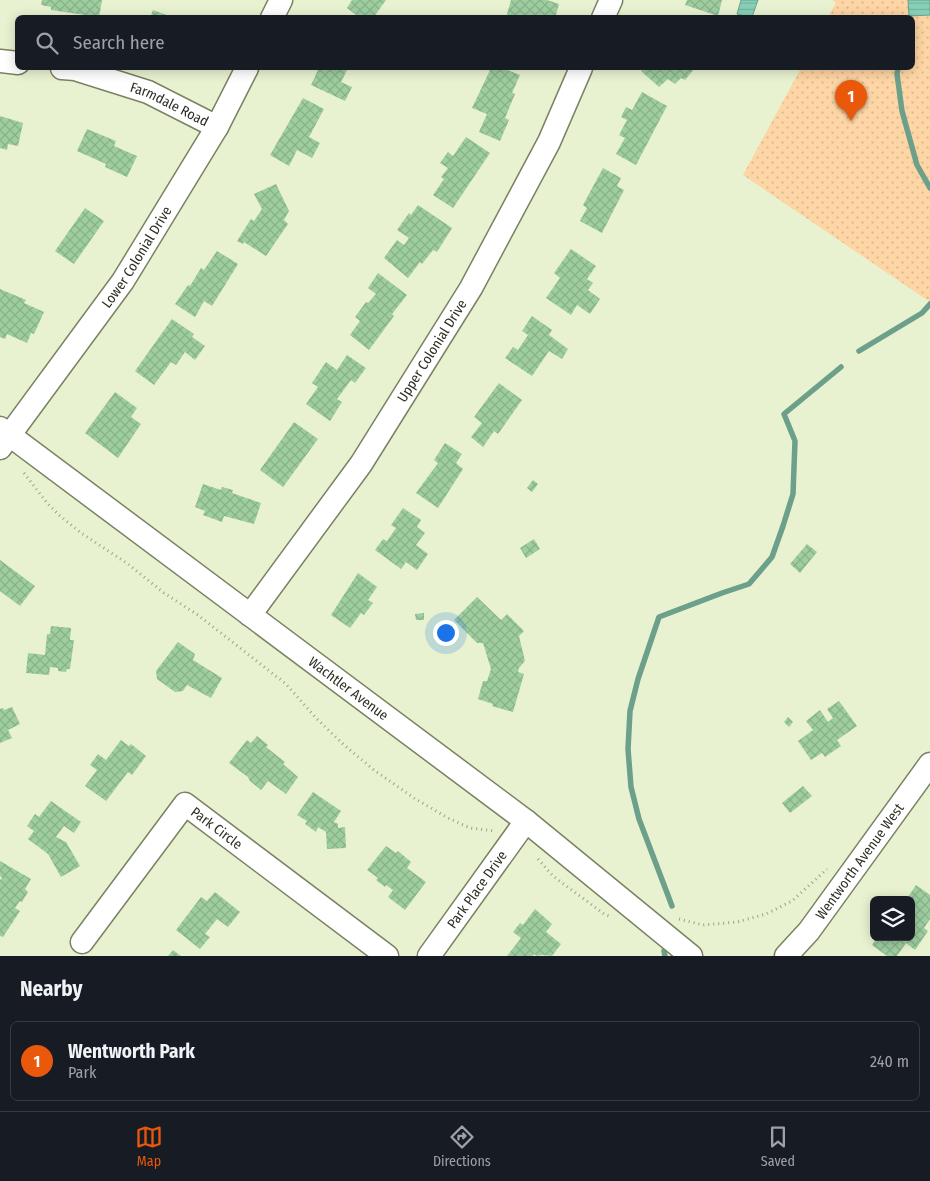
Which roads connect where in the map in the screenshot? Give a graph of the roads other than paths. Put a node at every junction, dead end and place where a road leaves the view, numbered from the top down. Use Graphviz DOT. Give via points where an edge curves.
graph roads {
  1 [pos="281,0"];
  2 [pos="611,0"];
  3 [pos="274,15"];
  4 [pos="604,15"];
  5 [pos="0,61"];
  6 [pos="15,63"];
  7 [pos="78,70"];
  8 [pos="246,70"];
  9 [pos="580,70"];
  10 [pos="217,127"];
  11 [pos="3,437"];
  12 [pos="250,615"];
  13 [pos="930,764"];
  14 [pos="526,821"];
  15 [pos="82,942"];
  16 [pos="387,956"];
  17 [pos="429,956"];
  18 [pos="691,956"];
  19 [pos="786,956"];
  1 -- 3 [label="street"];
  2 -- 4 [label="street"];
  5 -- 6 [label="street"];
  7 -- 10 [label="street, Farmdale Road" via="148,92"];
  8 -- 10 [label="street, Lower Colonial Drive"];
  9 -- 12 [label="street, Upper Colonial Drive" via="549,142 471,288 361,464"];
  10 -- 11 [label="street, Lower Colonial Drive" via="123,281"];
  11 -- 12 [label="street, Wachtler Avenue"];
  12 -- 14 [label="street, Wachtler Avenue"];
  13 -- 19 [label="street, Wentworth Avenue West" via="809,931"];
  14 -- 17 [label="street, Park Place Drive"];
  14 -- 18 [label="street, Wachtler Avenue"];
  15 -- 16 [label="street, Park Circle" via="184,804"];
}
